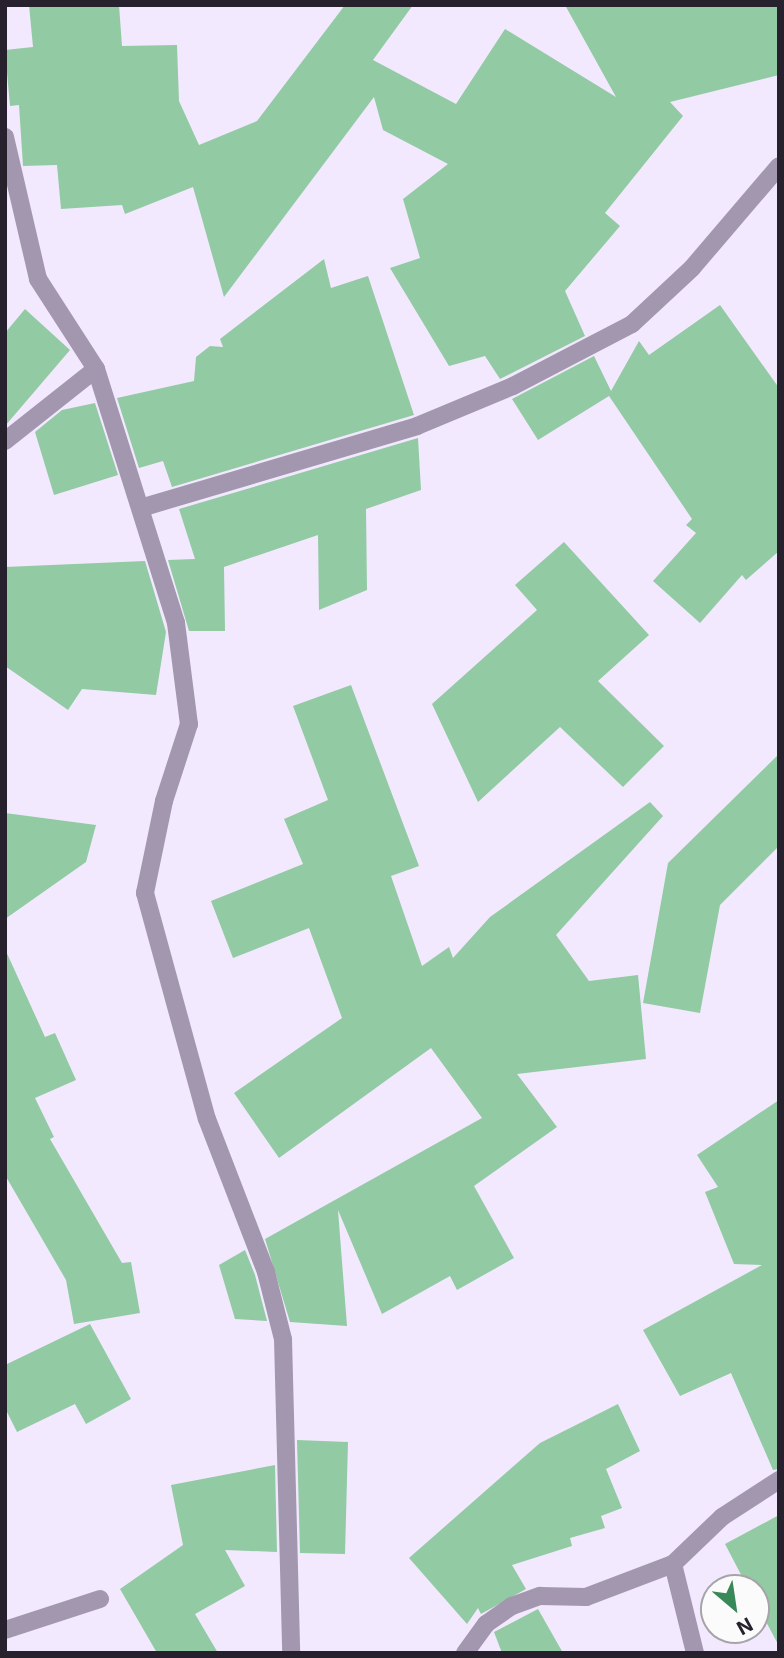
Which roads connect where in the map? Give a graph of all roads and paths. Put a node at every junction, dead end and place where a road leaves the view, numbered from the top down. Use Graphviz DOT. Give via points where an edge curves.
graph roads {
  1 [pos="5,137"];
  2 [pos="779,166"];
  3 [pos="96,369"];
  4 [pos="5,441"];
  5 [pos="144,507"];
  6 [pos="779,1480"];
  7 [pos="673,1563"];
  8 [pos="100,1599"];
  9 [pos="5,1630"];
  10 [pos="291,1653"];
  11 [pos="465,1653"];
  12 [pos="695,1653"];
  1 -- 3 [label="street" via="38,279"];
  2 -- 5 [label="street" via="692,268 622,330 513,386 417,426"];
  3 -- 4 [label="street"];
  3 -- 5 [label="street"];
  5 -- 10 [label="street" via="176,623 189,724 164,801 145,893 207,1119 267,1272 283,1339 284,1529"];
  6 -- 7 [label="street" via="722,1517"];
  7 -- 11 [label="street" via="586,1597 540,1596 512,1606 486,1624"];
  7 -- 12 [label="street"];
  8 -- 9 [label="street"];
}
